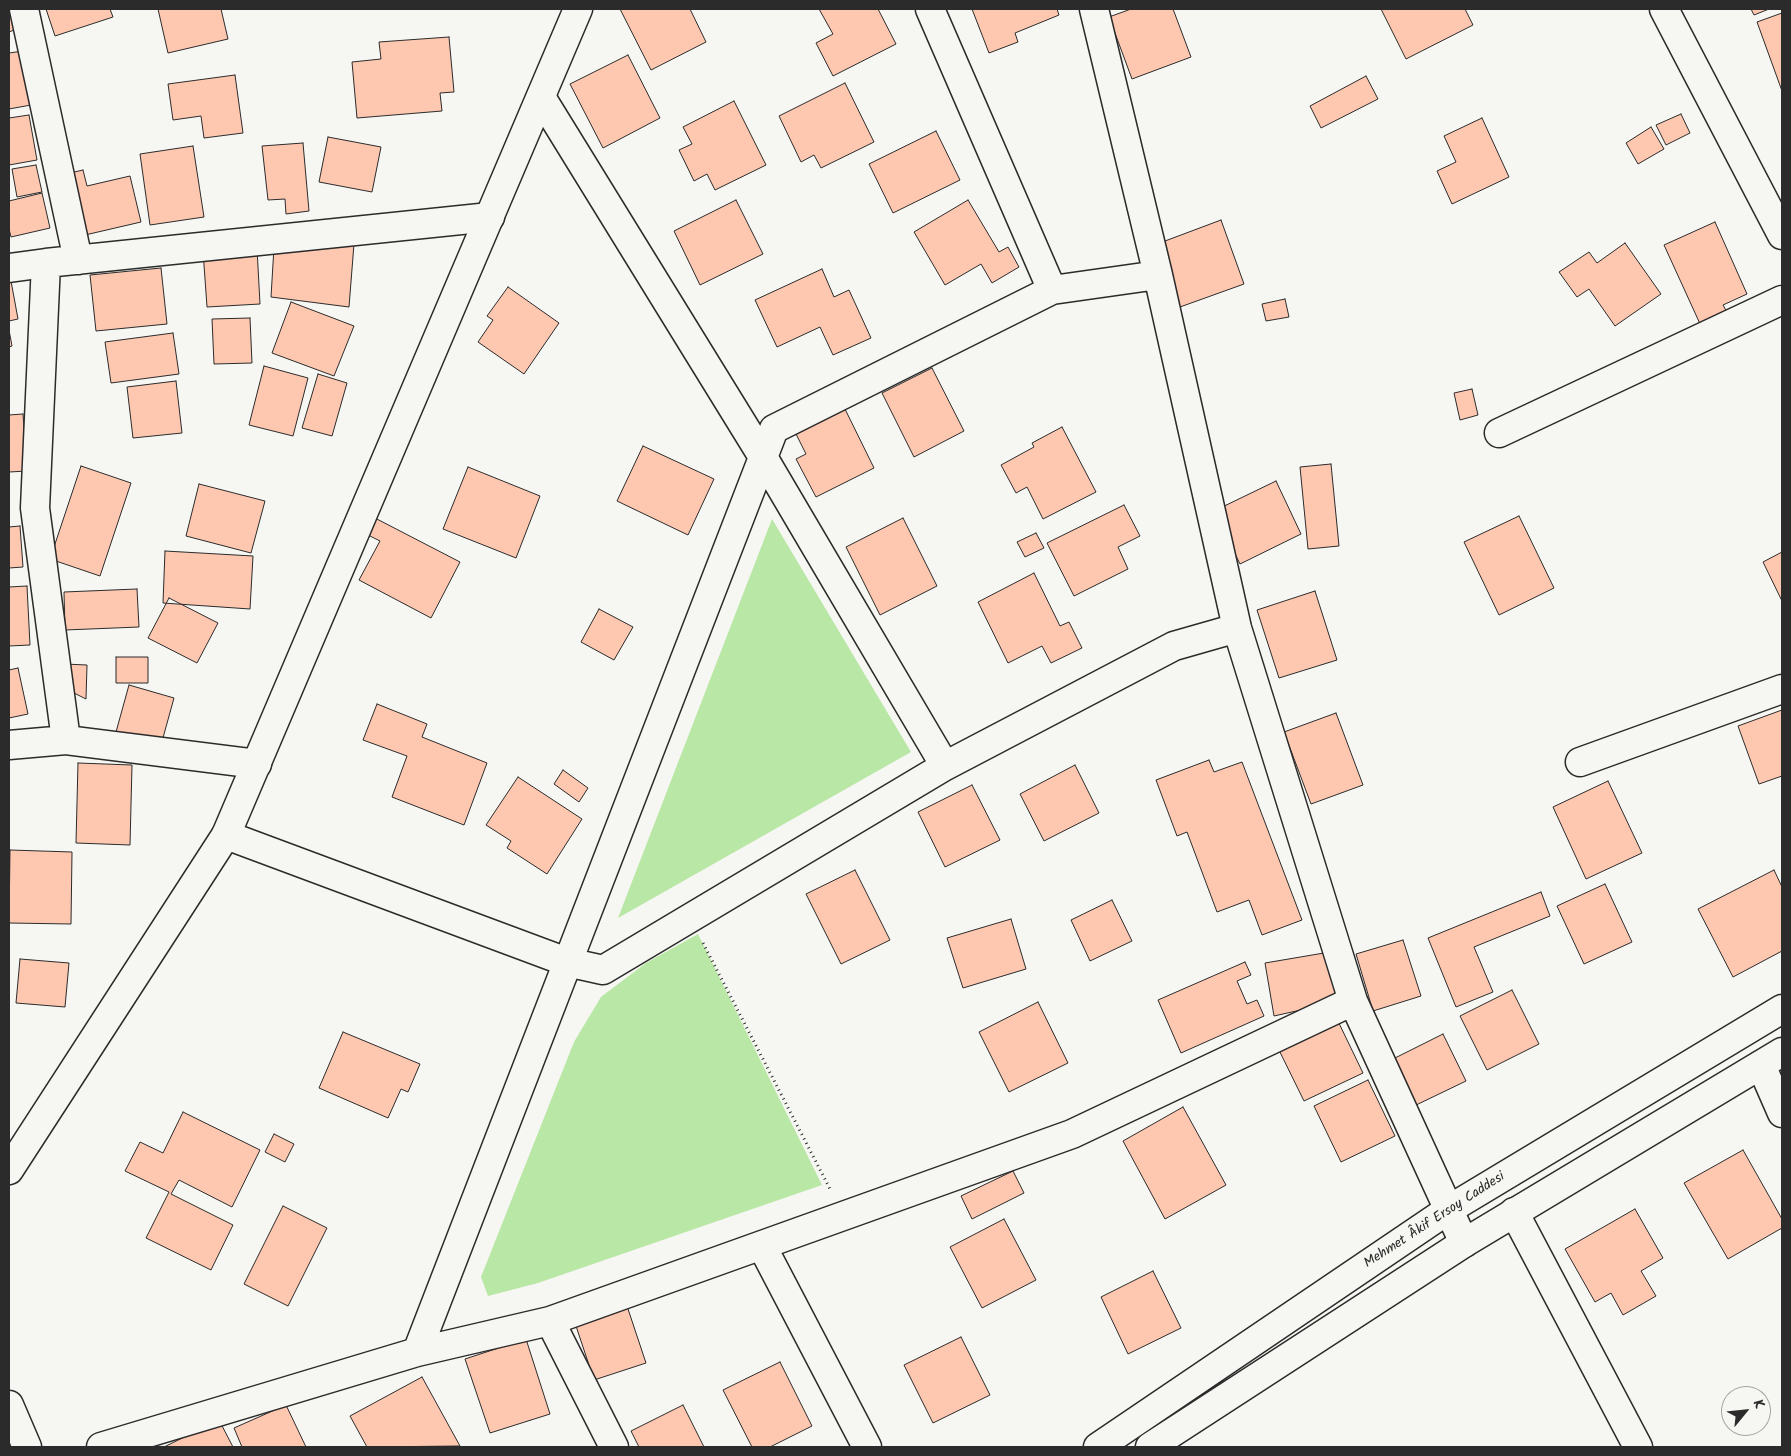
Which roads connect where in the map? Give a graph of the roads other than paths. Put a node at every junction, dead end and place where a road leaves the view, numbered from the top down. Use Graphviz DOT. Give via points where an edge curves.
graph roads {
  1 [pos="24,9"];
  2 [pos="578,9"];
  3 [pos="930,9"];
  4 [pos="1094,9"];
  5 [pos="1664,9"];
  6 [pos="541,97"];
  7 [pos="490,217"];
  8 [pos="1782,235"];
  9 [pos="78,260"];
  10 [pos="46,263"];
  11 [pos="9,268"];
  12 [pos="1158,275"];
  13 [pos="1052,290"];
  14 [pos="1782,300"];
  15 [pos="1499,433"];
  16 [pos="763,457"];
  17 [pos="1237,628"];
  18 [pos="1782,689"];
  19 [pos="66,740"];
  20 [pos="9,745"];
  21 [pos="1580,762"];
  22 [pos="257,764"];
  23 [pos="945,766"];
  24 [pos="226,835"];
  25 [pos="567,962"];
  26 [pos="1353,1002"];
  27 [pos="1782,1009"];
  28 [pos="1771,1058"];
  29 [pos="1782,1113"];
  30 [pos="9,1170"];
  31 [pos="1448,1210"];
  32 [pos="1514,1212"];
  33 [pos="1464,1243"];
  34 [pos="762,1246"];
  35 [pos="550,1321"];
  36 [pos="417,1352"];
  37 [pos="9,1405"];
  38 [pos="27,1447"];
  39 [pos="101,1447"];
  40 [pos="614,1447"];
  41 [pos="867,1447"];
  42 [pos="1098,1447"];
  43 [pos="1150,1447"];
  44 [pos="1638,1447"];
  1 -- 9 [label="street"];
  2 -- 6 [label="street"];
  3 -- 13 [label="street"];
  4 -- 12 [label="street"];
  5 -- 8 [label="street"];
  6 -- 7 [label="street"];
  6 -- 16 [label="street"];
  7 -- 9 [label="street"];
  7 -- 22 [label="street"];
  9 -- 10 [label="street"];
  10 -- 11 [label="street"];
  10 -- 19 [label="street" via="35,508"];
  12 -- 13 [label="street"];
  12 -- 17 [label="street"];
  13 -- 16 [label="street" via="774,429"];
  14 -- 15 [label="street"];
  16 -- 23 [label="street"];
  16 -- 25 [label="street"];
  17 -- 23 [label="street" via="1174,646"];
  17 -- 26 [label="street"];
  18 -- 21 [label="street"];
  19 -- 20 [label="street"];
  19 -- 22 [label="street"];
  22 -- 24 [label="street"];
  23 -- 25 [label="street" via="603,970"];
  24 -- 25 [label="street"];
  24 -- 30 [label="street"];
  25 -- 36 [label="street"];
  26 -- 31 [label="street"];
  26 -- 34 [label="street" via="1072,1134"];
  27 -- 31 [label="street, Mehmet Âkif Ersoy Caddesi"];
  28 -- 29 [label="street"];
  28 -- 32 [label="street"];
  31 -- 33 [label="street"];
  31 -- 42 [label="street, Mehmet Âkif Ersoy Caddesi"];
  32 -- 33 [label="street"];
  32 -- 44 [label="street"];
  33 -- 43 [label="street"];
  34 -- 35 [label="street"];
  34 -- 41 [label="street"];
  35 -- 36 [label="street"];
  35 -- 40 [label="street"];
  36 -- 39 [label="street"];
  37 -- 38 [label="street"];
}
